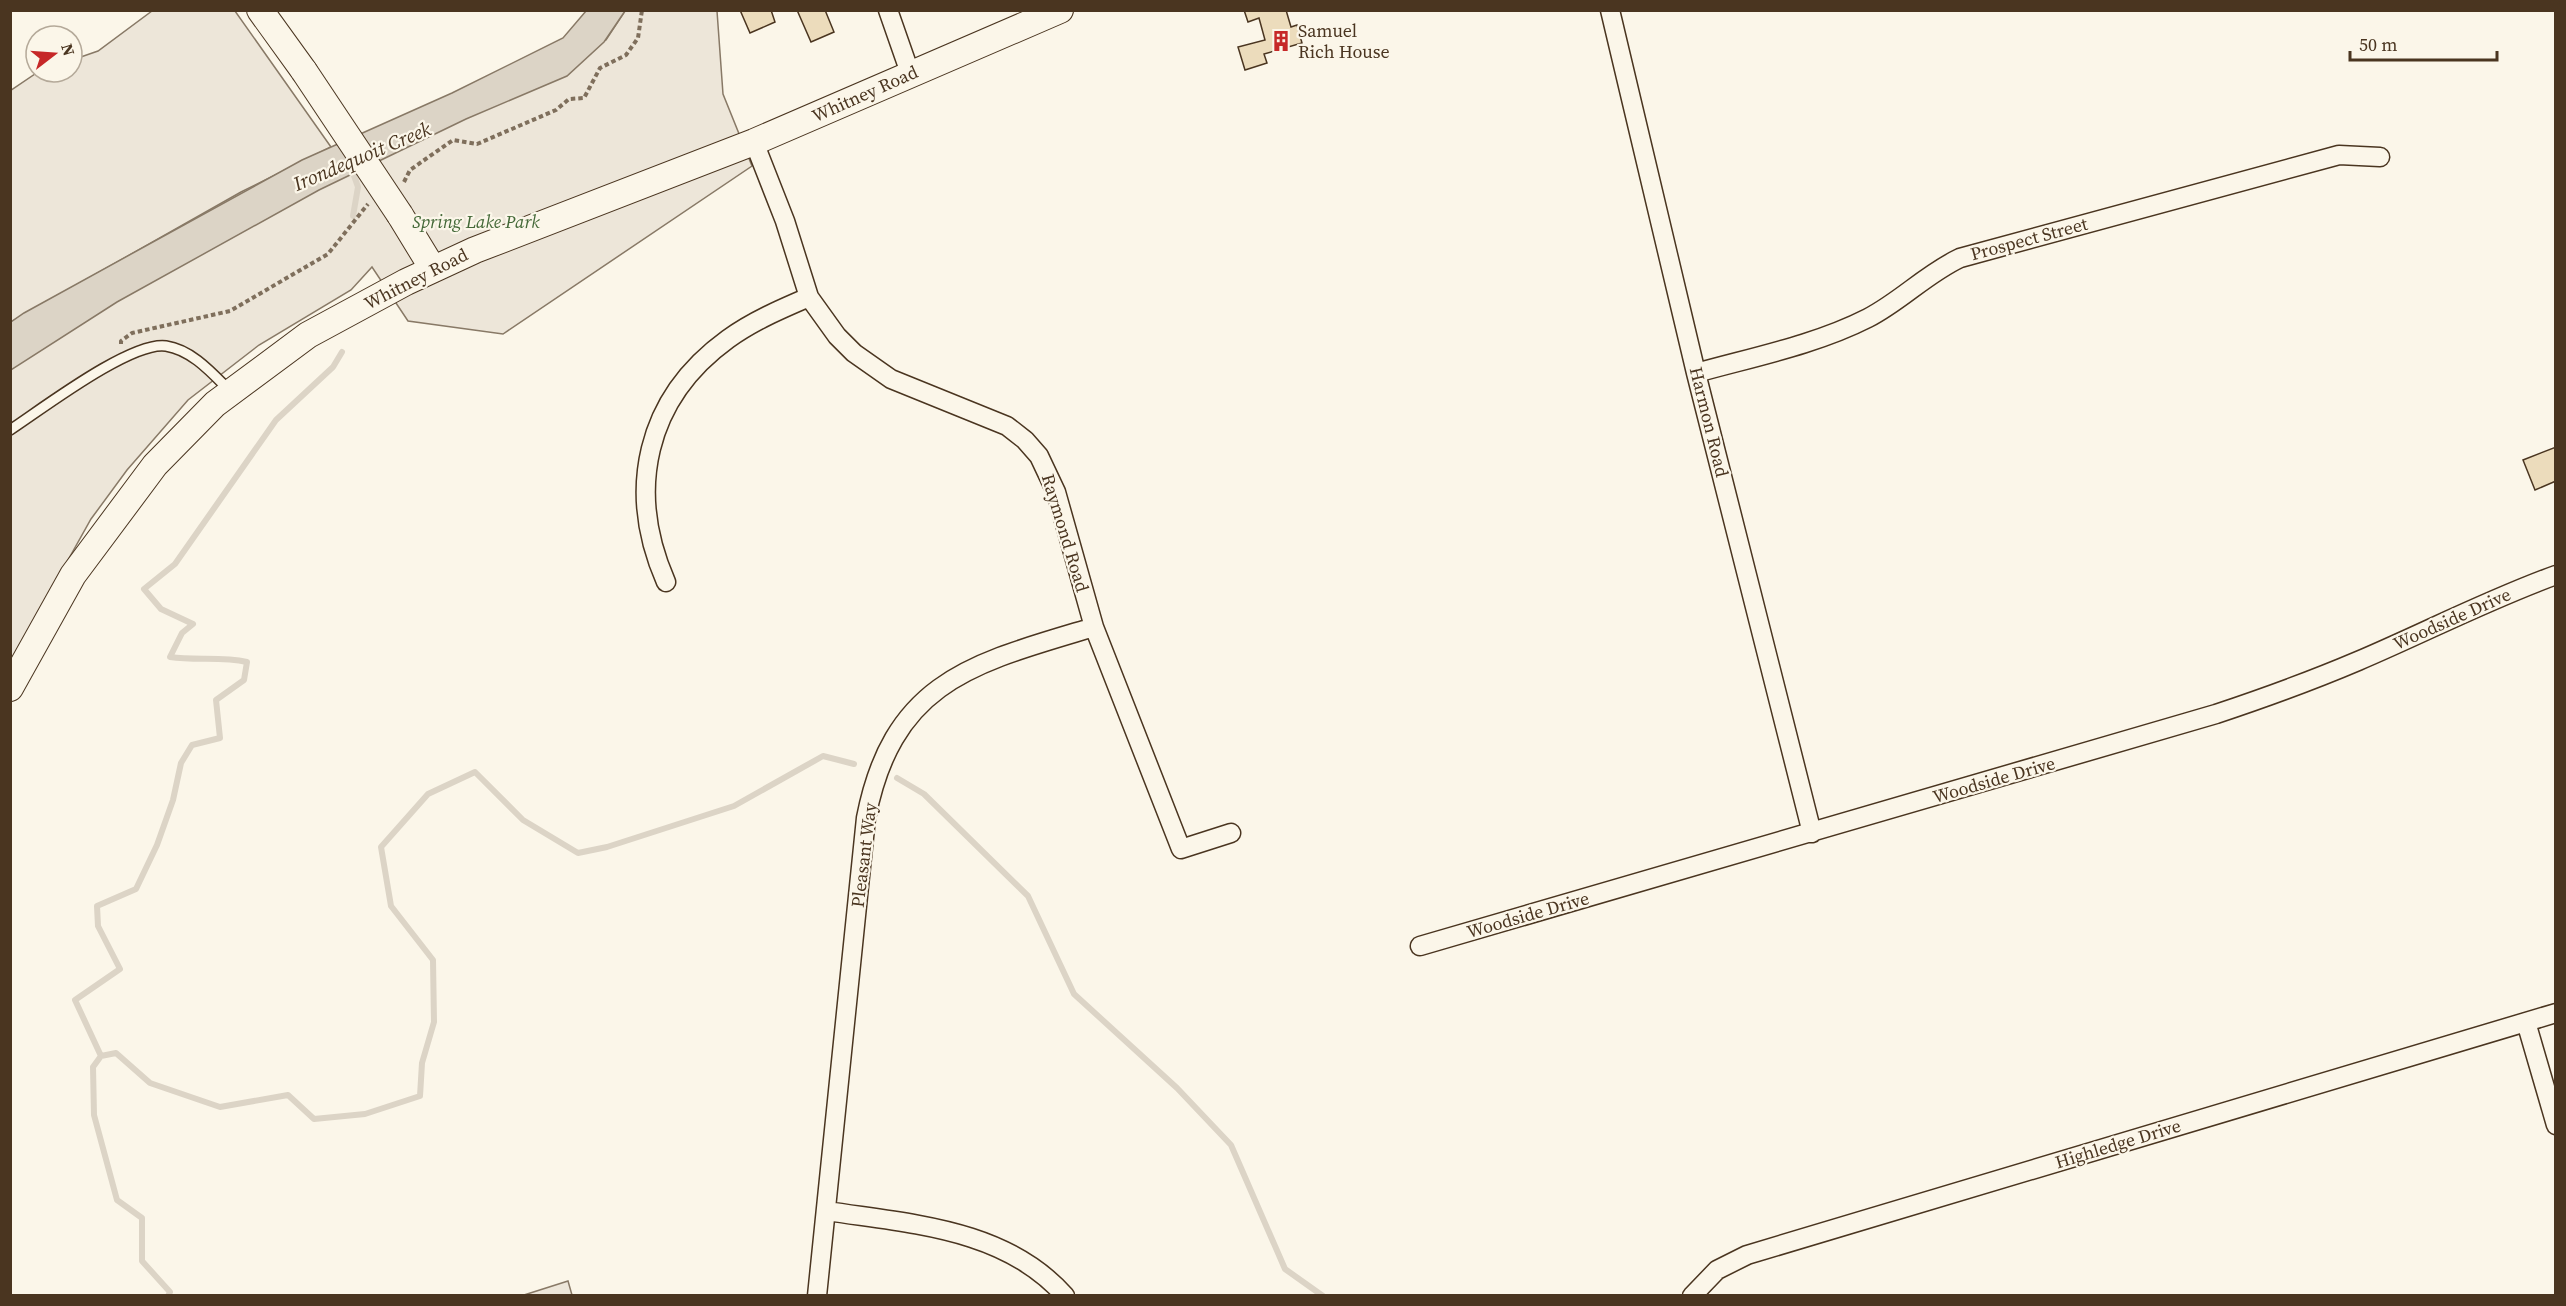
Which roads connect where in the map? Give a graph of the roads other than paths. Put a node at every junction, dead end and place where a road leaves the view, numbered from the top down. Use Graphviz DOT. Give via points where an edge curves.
graph roads {
  1 [pos="260,10"];
  2 [pos="888,10"];
  3 [pos="1060,10"];
  4 [pos="1610,10"];
  5 [pos="910,73"];
  6 [pos="754,142"];
  7 [pos="2380,157"];
  8 [pos="433,269"];
  9 [pos="809,297"];
  10 [pos="1696,373"];
  11 [pos="231,392"];
  12 [pos="10,430"];
  13 [pos="2556,575"];
  14 [pos="666,582"];
  15 [pos="1094,627"];
  16 [pos="10,688"];
  17 [pos="1231,833"];
  18 [pos="1812,833"];
  19 [pos="1420,946"];
  20 [pos="2556,1013"];
  21 [pos="2526,1022"];
  22 [pos="2556,1125"];
  23 [pos="827,1211"];
  24 [pos="818,1296"];
  25 [pos="1065,1296"];
  26 [pos="1692,1296"];
  1 -- 8 [label="main road, bridge"];
  2 -- 5 [label="street"];
  3 -- 5 [label="main road, Whitney Road"];
  4 -- 10 [label="street, Harmon Road"];
  5 -- 6 [label="main road, Whitney Road"];
  6 -- 8 [label="main road, Whitney Road"];
  6 -- 9 [label="street, Raymond Road" via="785,220"];
  7 -- 10 [label="street, Prospect Street" via="2339,155 1960,258 1847,328"];
  8 -- 11 [label="main road, Whitney Road" via="308,336"];
  9 -- 14 [label="street" via="750,325 710,354 674,395 662,417 653,440 644,488 650,539"];
  9 -- 15 [label="street, Raymond Road" via="837,336 872,367 920,393 990,417 1025,440 1044,464 1056,492"];
  10 -- 18 [label="street, Harmon Road"];
  11 -- 12 [label="lane" via="183,351 164,346 137,351 105,368"];
  11 -- 16 [label="main road, Whitney Road" via="155,465 73,575"];
  13 -- 18 [label="street, Woodside Drive" via="2294,687"];
  15 -- 17 [label="street, Raymond Road" via="1181,849"];
  15 -- 23 [label="street, Pleasant Way" via="999,656 954,676 913,712 881,763 866,818"];
  18 -- 19 [label="street, Woodside Drive"];
  20 -- 21 [label="street, Highledge Drive"];
  21 -- 22 [label="street"];
  21 -- 26 [label="street, Highledge Drive" via="1747,1255 1717,1270"];
  23 -- 24 [label="street, Pleasant Way"];
  23 -- 25 [label="street" via="934,1228 981,1240 1023,1260"];
}
